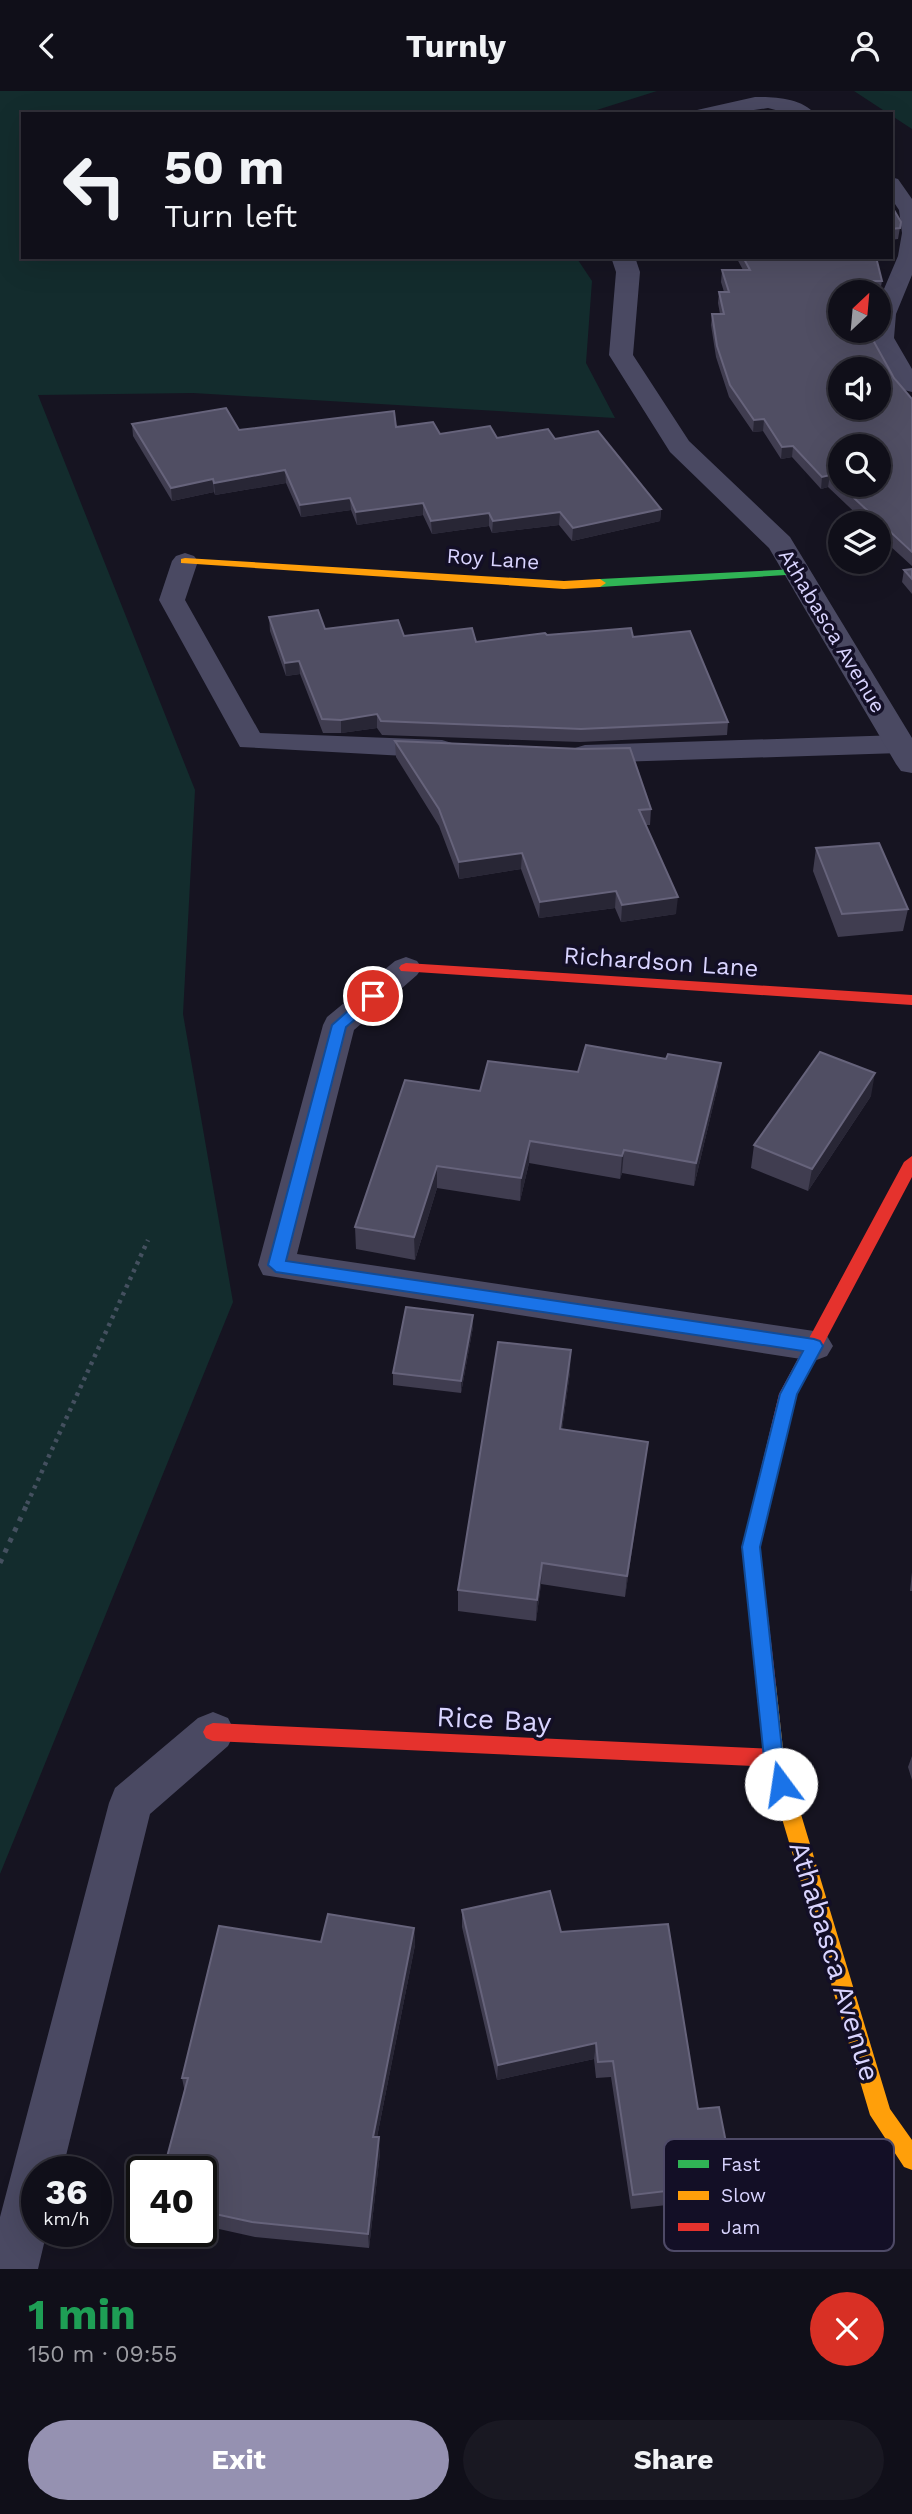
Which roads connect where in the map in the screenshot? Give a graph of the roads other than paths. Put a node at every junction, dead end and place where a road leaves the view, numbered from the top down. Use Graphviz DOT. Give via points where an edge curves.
graph roads {
  1 [pos="713,112"];
  2 [pos="802,112"];
  3 [pos="893,186"];
  4 [pos="623,259"];
  5 [pos="912,385"];
  6 [pos="186,561"];
  7 [pos="798,572"];
  8 [pos="470,750"];
  9 [pos="552,753"];
  10 [pos="906,754"];
  11 [pos="406,968"];
  12 [pos="912,1000"];
  13 [pos="912,1162"];
  14 [pos="814,1346"];
  15 [pos="213,1732"];
  16 [pos="774,1758"];
  17 [pos="41,2156"];
  18 [pos="912,2159"];
  19 [pos="21,2234"];
  20 [pos="12,2269"];
  1 -- 2 [label="lane" via="756,102 784,104"];
  3 -- 5 [label="lane" via="909,210 912,233 909,256 885,314 883,338"];
  4 -- 7 [label="street, Athabasca Avenue" via="628,272 621,355 679,446 780,543"];
  6 -- 7 [label="street, Roy Lane" via="564,585"];
  6 -- 8 [label="lane" via="172,600 250,741"];
  7 -- 10 [label="street, Athabasca Avenue"];
  9 -- 10 [label="lane"];
  11 -- 12 [label="street, Richardson Lane"];
  11 -- 14 [label="lane" via="339,1025 276,1265"];
  13 -- 14 [label="street, Athabasca Avenue"];
  14 -- 16 [label="street, Athabasca Avenue" via="788,1394 751,1547"];
  15 -- 16 [label="street, Rice Bay"];
  15 -- 17 [label="lane" via="131,1803"];
  16 -- 18 [label="street, Athabasca Avenue" via="881,2115"];
  19 -- 20 [label="lane"];
}
